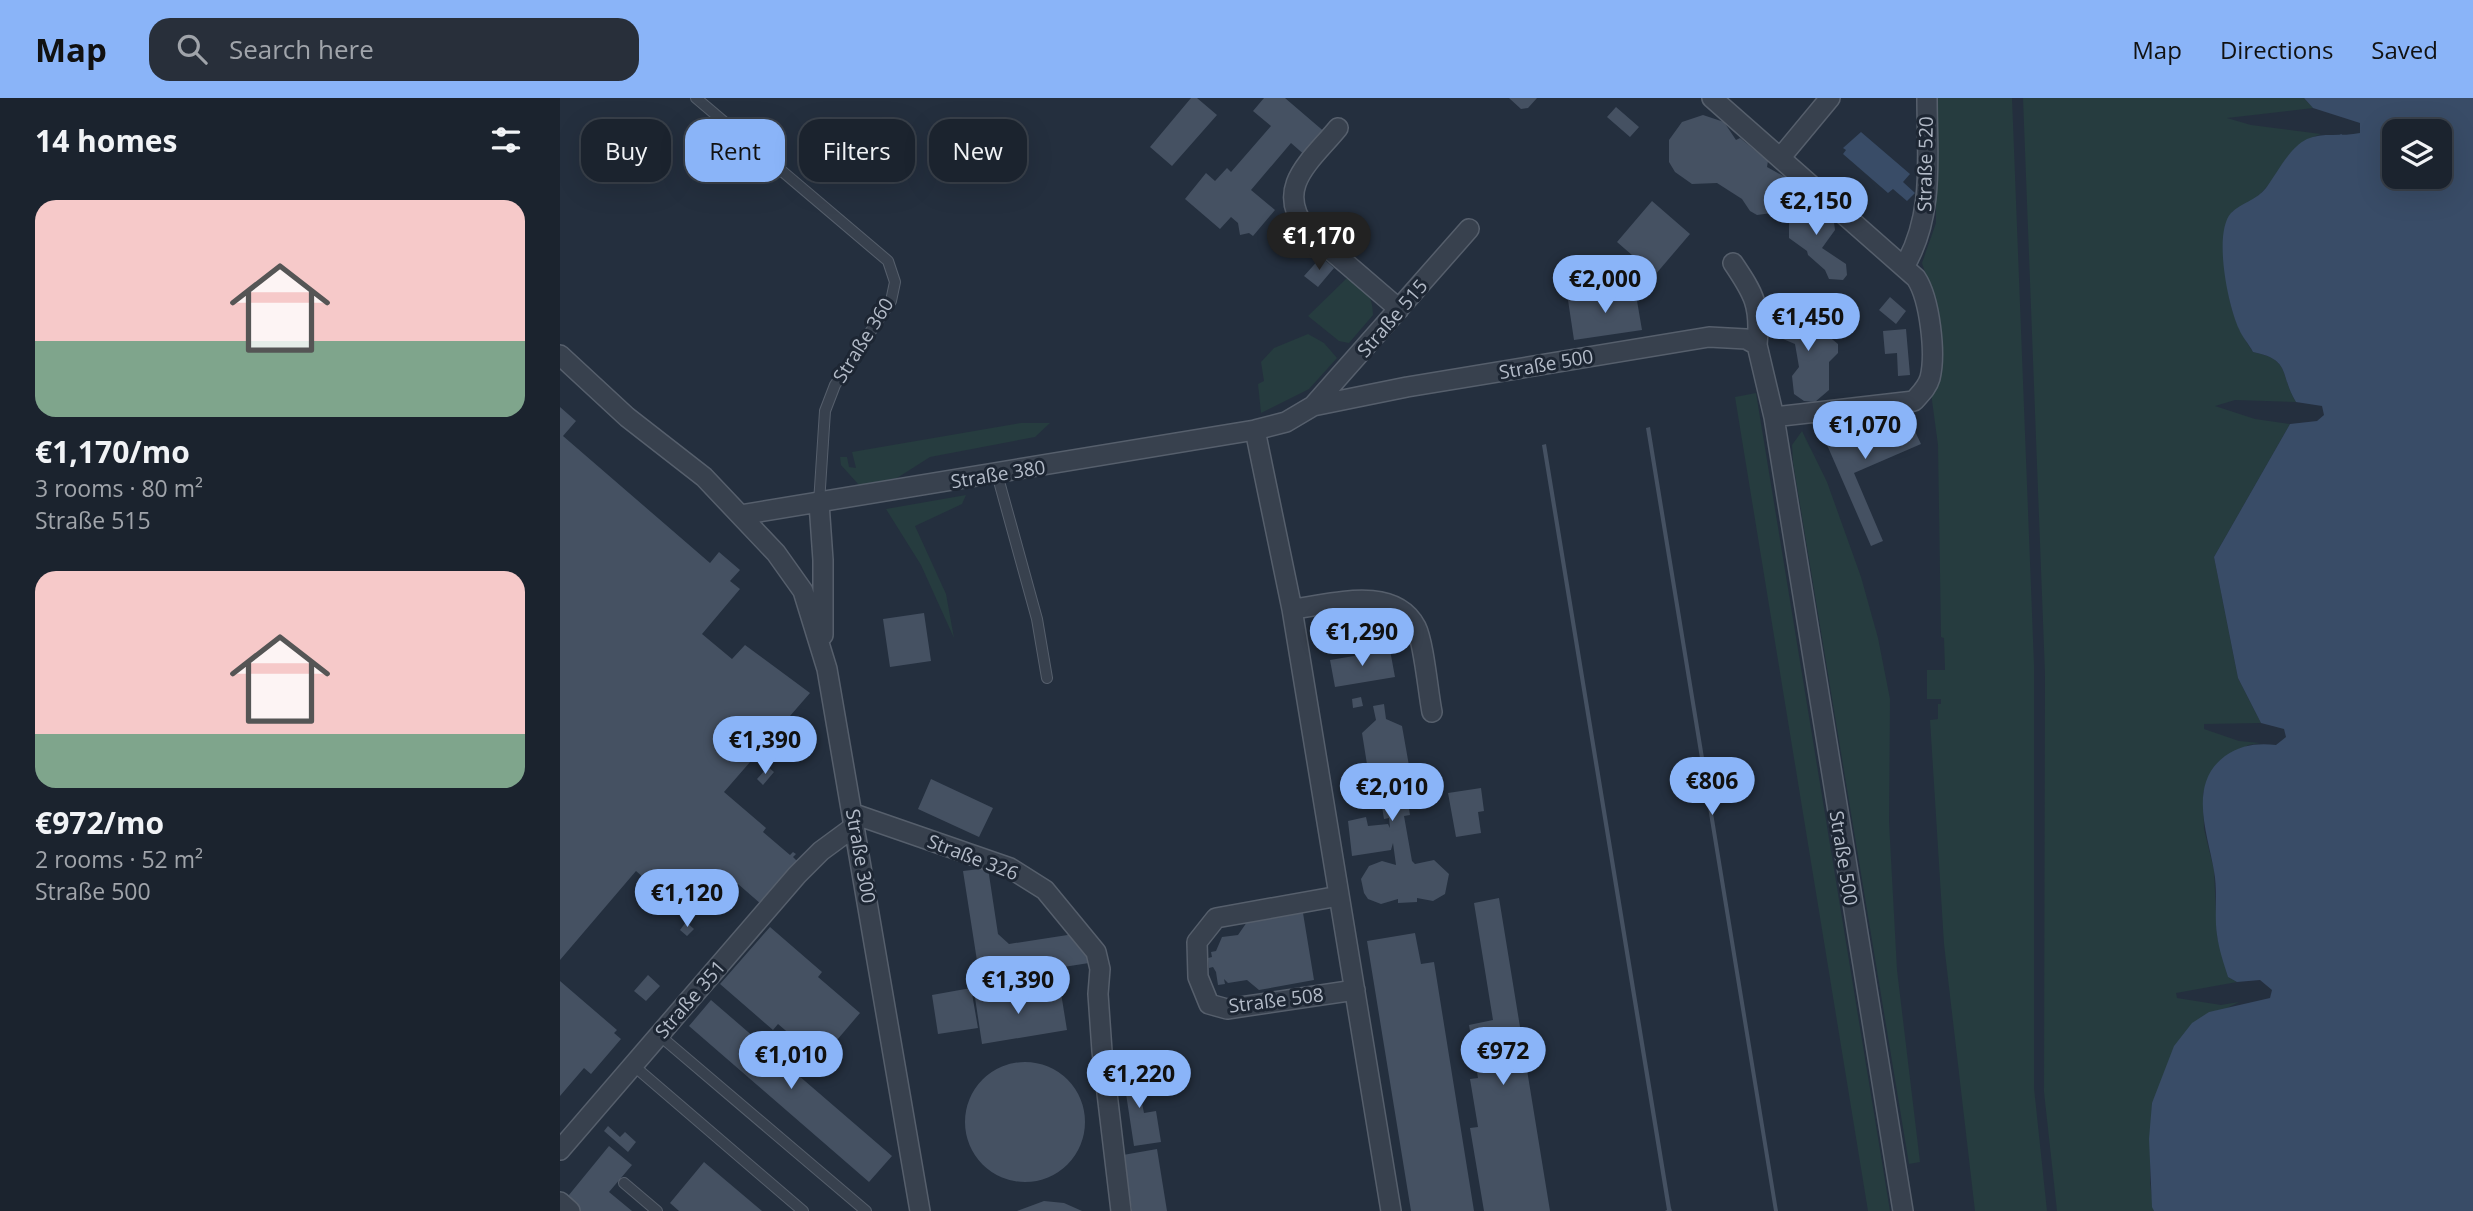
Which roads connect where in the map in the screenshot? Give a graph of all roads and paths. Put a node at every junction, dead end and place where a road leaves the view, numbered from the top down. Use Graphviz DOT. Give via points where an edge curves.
graph roads {
  1 [pos="696,98"];
  2 [pos="1712,98"];
  3 [pos="1830,98"];
  4 [pos="1927,98"];
  5 [pos="1338,128"];
  6 [pos="1781,157"];
  7 [pos="1469,229"];
  8 [pos="1733,262"];
  9 [pos="1904,267"];
  10 [pos="1399,309"];
  11 [pos="1757,345"];
  12 [pos="560,355"];
  13 [pos="1313,405"];
  14 [pos="1774,417"];
  15 [pos="1255,430"];
  16 [pos="997,474"];
  17 [pos="818,503"];
  18 [pos="740,515"];
  19 [pos="1292,609"];
  20 [pos="823,650"];
  21 [pos="1047,678"];
  22 [pos="1432,712"];
  23 [pos="855,820"];
  24 [pos="1339,895"];
  25 [pos="1355,990"];
  26 [pos="659,1035"];
  27 [pos="634,1066"];
  28 [pos="560,1150"];
  29 [pos="624,1183"];
  30 [pos="560,1202"];
  31 [pos="570,1211"];
  32 [pos="657,1211"];
  33 [pos="803,1211"];
  34 [pos="866,1211"];
  35 [pos="920,1211"];
  36 [pos="1121,1211"];
  37 [pos="1391,1211"];
  38 [pos="1903,1211"];
  1 -- 17 [label="lane, Straße 360" via="888,261 895,282 891,301 835,385 825,411"];
  2 -- 6 [label="street"];
  3 -- 6 [label="street"];
  4 -- 9 [label="street, Straße 520" via="1926,209 1922,232"];
  5 -- 10 [label="street" via="1300,173 1292,195 1295,215"];
  6 -- 9 [label="street"];
  7 -- 10 [label="street, Straße 515"];
  8 -- 11 [label="street" via="1760,316"];
  9 -- 14 [label="street" via="1922,287 1928,306 1931,374 1914,401"];
  10 -- 13 [label="street, Straße 515"];
  11 -- 13 [label="street, Straße 500" via="1746,339 1709,337"];
  11 -- 14 [label="street, Straße 500"];
  12 -- 18 [label="street, Straße 300" via="627,417 704,477"];
  13 -- 15 [label="street, Straße 500" via="1286,422"];
  14 -- 38 [label="street, Straße 500"];
  15 -- 16 [label="street, Straße 380"];
  15 -- 19 [label="street"];
  16 -- 17 [label="street, Straße 380"];
  16 -- 21 [label="lane" via="1037,620"];
  17 -- 18 [label="street, Straße 380"];
  17 -- 20 [label="street"];
  18 -- 20 [label="street, Straße 300" via="803,592"];
  19 -- 22 [label="street" via="1375,599 1400,608 1416,628"];
  19 -- 24 [label="street"];
  20 -- 23 [label="street, Straße 300"];
  23 -- 26 [label="street, Straße 351" via="797,875"];
  23 -- 35 [label="street, Straße 300"];
  23 -- 36 [label="street, Straße 326" via="1010,868 1045,890 1096,952 1102,1051"];
  24 -- 25 [label="street"];
  24 -- 25 [label="street, Straße 508" via="1216,918 1197,942 1198,976 1209,1004 1227,1009"];
  25 -- 37 [label="street"];
  26 -- 27 [label="street, Straße 351"];
  26 -- 34 [label="lane"];
  27 -- 28 [label="street, Straße 351"];
  27 -- 33 [label="lane"];
  29 -- 32 [label="lane"];
  30 -- 31 [label="street"];
}
